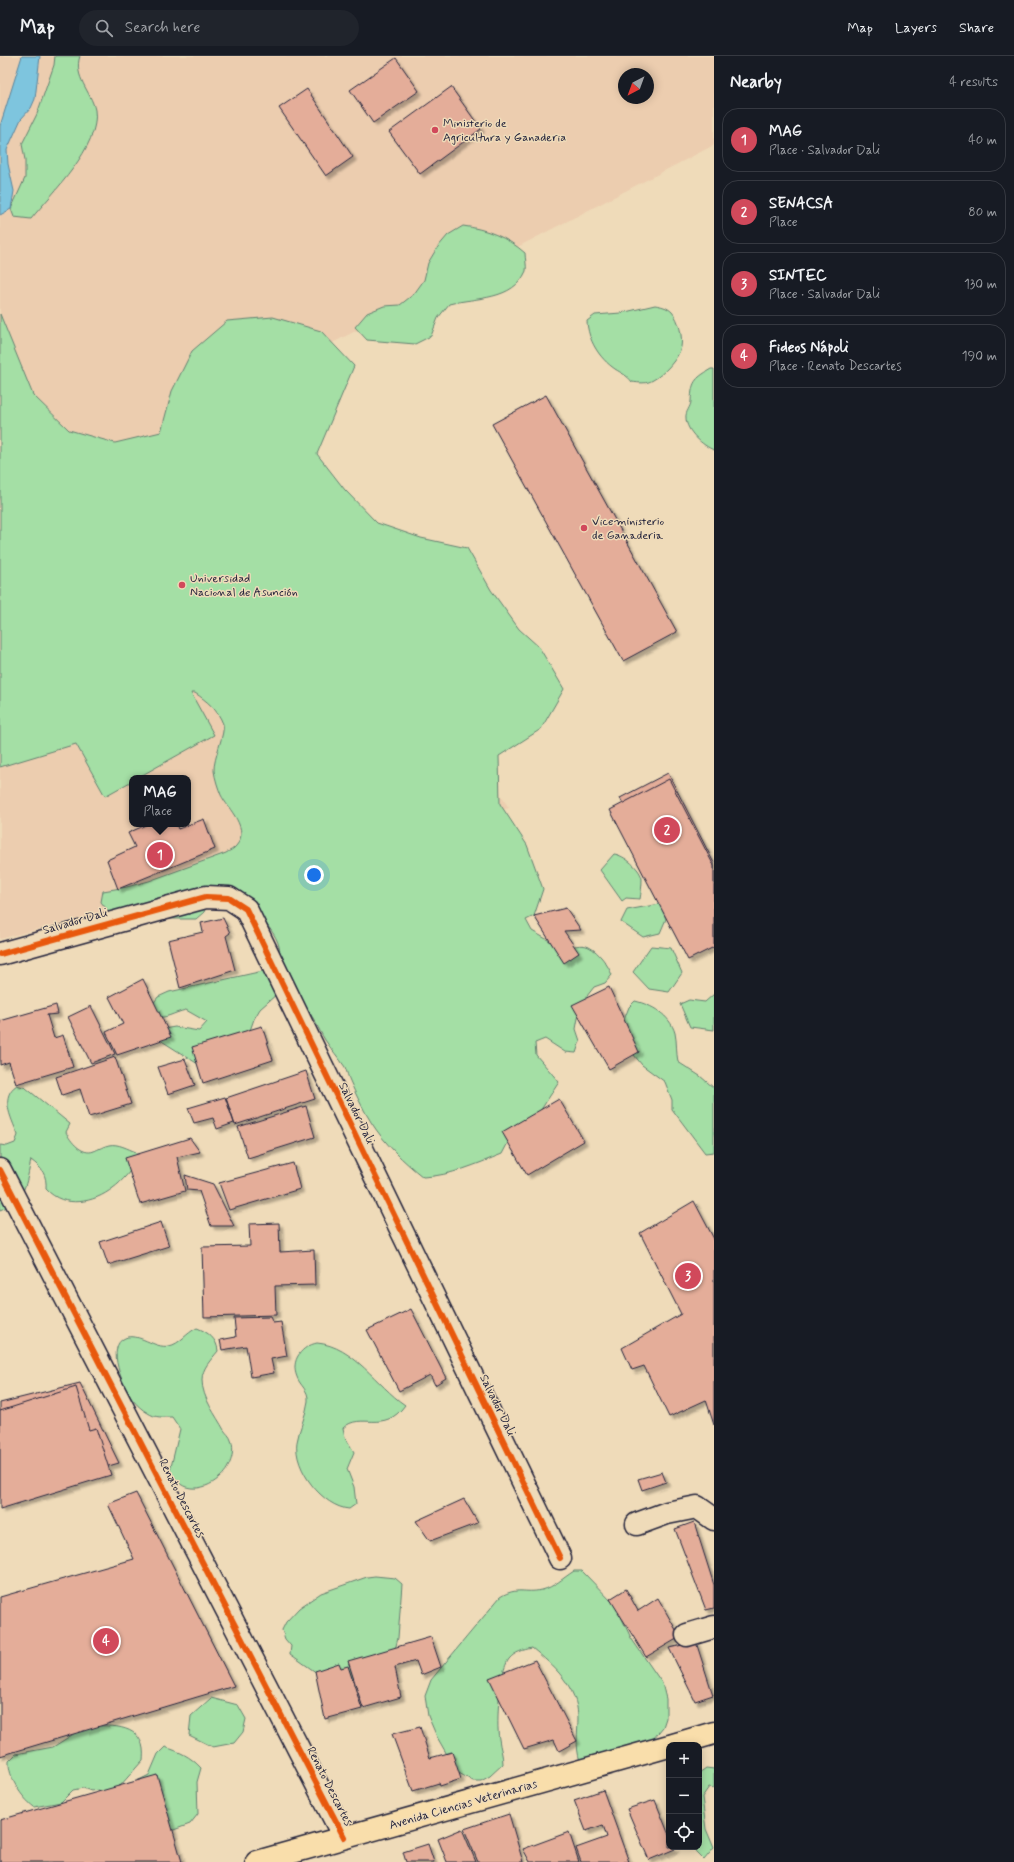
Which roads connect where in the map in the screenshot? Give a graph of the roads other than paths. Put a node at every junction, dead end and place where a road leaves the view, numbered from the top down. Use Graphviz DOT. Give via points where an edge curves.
graph roads {
  1 [pos="0,954"];
  2 [pos="0,1170"];
  3 [pos="714,1519"];
  4 [pos="637,1524"];
  5 [pos="560,1558"];
  6 [pos="714,1627"];
  7 [pos="687,1635"];
  8 [pos="714,1734"];
  9 [pos="684,1742"];
  10 [pos="666,1747"];
  11 [pos="344,1837"];
  12 [pos="257,1862"];
  1 -- 5 [label="street, Salvador Dali" via="206,897 229,898 246,909"];
  2 -- 11 [label="street, Renato Descartes"];
  3 -- 4 [label="street" via="697,1507 667,1513"];
  6 -- 7 [label="street"];
  8 -- 9 [label="main road"];
  10 -- 11 [label="main road, Avenida Ciencias Veterinarias"];
  11 -- 12 [label="main road, Avenida Ciencias Veterinarias"];
}
